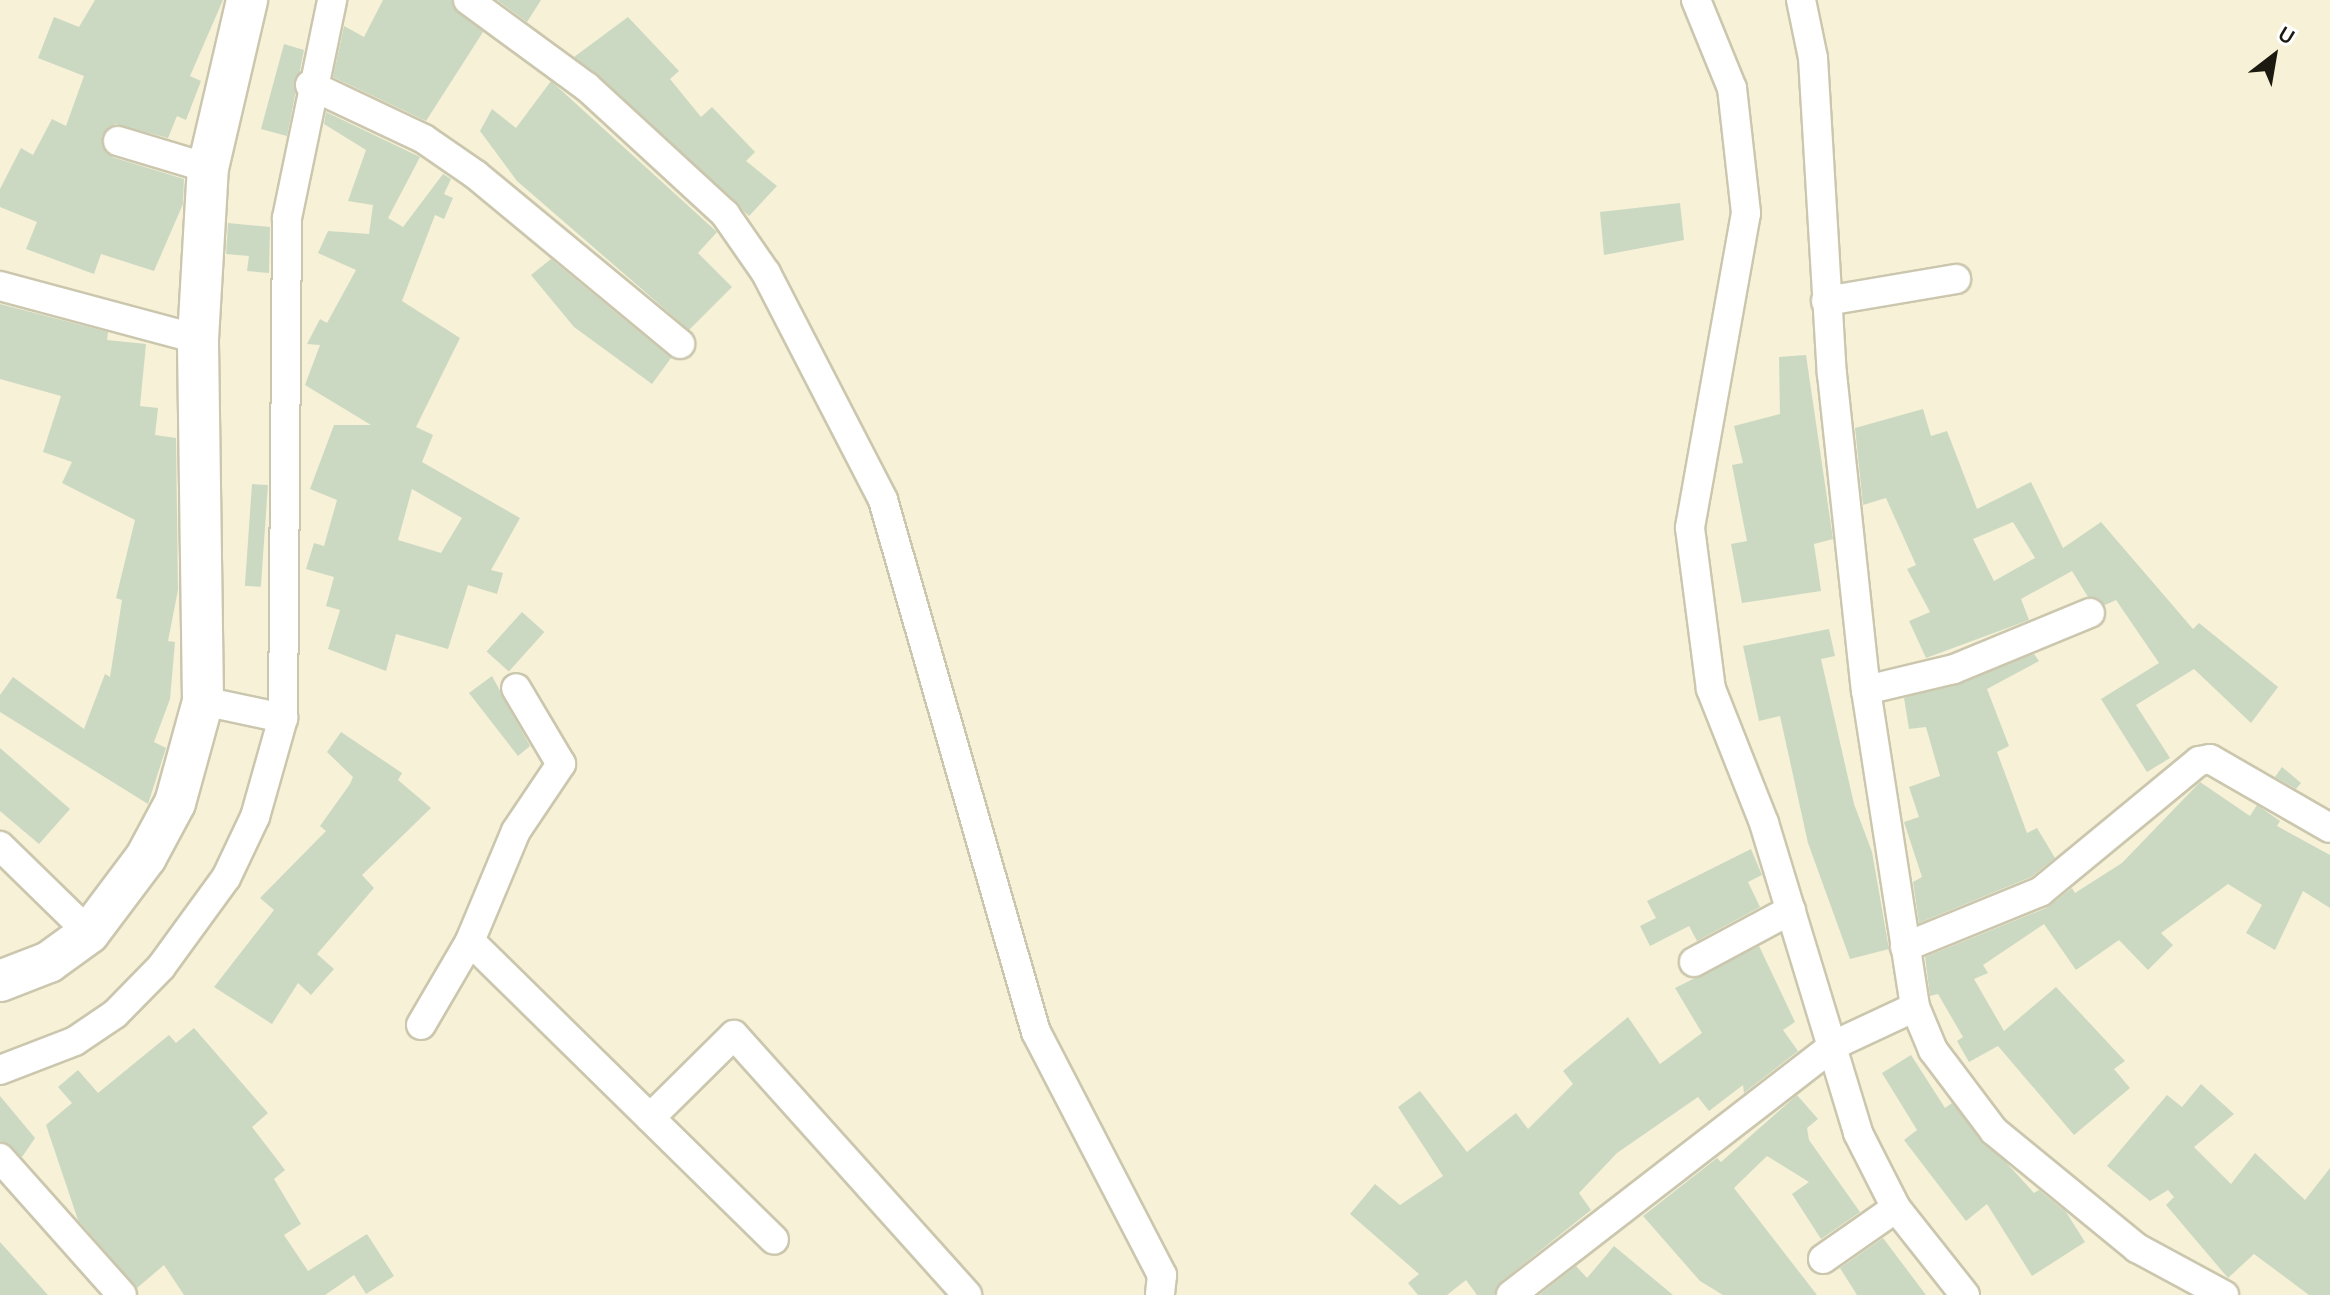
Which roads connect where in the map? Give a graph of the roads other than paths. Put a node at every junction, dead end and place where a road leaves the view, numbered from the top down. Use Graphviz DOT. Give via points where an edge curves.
graph roads {
  1 [pos="247,0"];
  2 [pos="332,0"];
  3 [pos="468,0"];
  4 [pos="1696,0"];
  5 [pos="1801,0"];
  6 [pos="310,85"];
  7 [pos="118,141"];
  8 [pos="208,168"];
  9 [pos="1956,279"];
  10 [pos="0,286"];
  11 [pos="1826,301"];
  12 [pos="198,339"];
  13 [pos="680,344"];
  14 [pos="2090,613"];
  15 [pos="516,688"];
  16 [pos="1866,690"];
  17 [pos="216,704"];
  18 [pos="276,716"];
  19 [pos="2330,828"];
  20 [pos="0,846"];
  21 [pos="1791,910"];
  22 [pos="89,933"];
  23 [pos="470,941"];
  24 [pos="1905,947"];
  25 [pos="1694,962"];
  26 [pos="0,981"];
  27 [pos="1915,1007"];
  28 [pos="421,1025"];
  29 [pos="1845,1038"];
  30 [pos="0,1070"];
  31 [pos="650,1118"];
  32 [pos="0,1158"];
  33 [pos="1896,1208"];
  34 [pos="774,1240"];
  35 [pos="1823,1259"];
  36 [pos="122,1295"];
  37 [pos="967,1295"];
  38 [pos="1160,1295"];
  39 [pos="1511,1295"];
  40 [pos="1964,1295"];
  41 [pos="2224,1295"];
  1 -- 8 [label="street"];
  2 -- 6 [label="street"];
  3 -- 38 [label="street" via="547,52 610,108 725,214 766,273 883,500 1036,1032 1162,1275"];
  4 -- 21 [label="street" via="1732,88 1746,213 1696,470 1690,528 1698,620 1711,689"];
  5 -- 11 [label="street" via="1813,58"];
  6 -- 13 [label="street" via="424,139 476,175"];
  6 -- 18 [label="street" via="287,218"];
  7 -- 8 [label="street"];
  8 -- 12 [label="street"];
  9 -- 11 [label="street"];
  10 -- 12 [label="street"];
  11 -- 16 [label="street"];
  12 -- 17 [label="street"];
  14 -- 16 [label="street" via="1954,669"];
  15 -- 23 [label="street" via="561,764 516,831"];
  16 -- 24 [label="street"];
  17 -- 18 [label="street"];
  17 -- 22 [label="street" via="175,803"];
  18 -- 30 [label="street" via="255,817 226,878 161,967 115,1014 75,1041"];
  19 -- 24 [label="street" via="2210,759 2199,761 2040,892"];
  20 -- 22 [label="street"];
  21 -- 25 [label="street"];
  21 -- 29 [label="street"];
  22 -- 26 [label="street" via="49,962"];
  23 -- 28 [label="street"];
  23 -- 31 [label="street"];
  24 -- 27 [label="street"];
  27 -- 29 [label="street"];
  27 -- 41 [label="street" via="1933,1050 1994,1131 2137,1248"];
  29 -- 33 [label="street" via="1858,1133"];
  29 -- 39 [label="street"];
  31 -- 34 [label="street"];
  31 -- 37 [label="street" via="734,1035"];
  32 -- 36 [label="street"];
  33 -- 35 [label="street"];
  33 -- 40 [label="street"];
}
